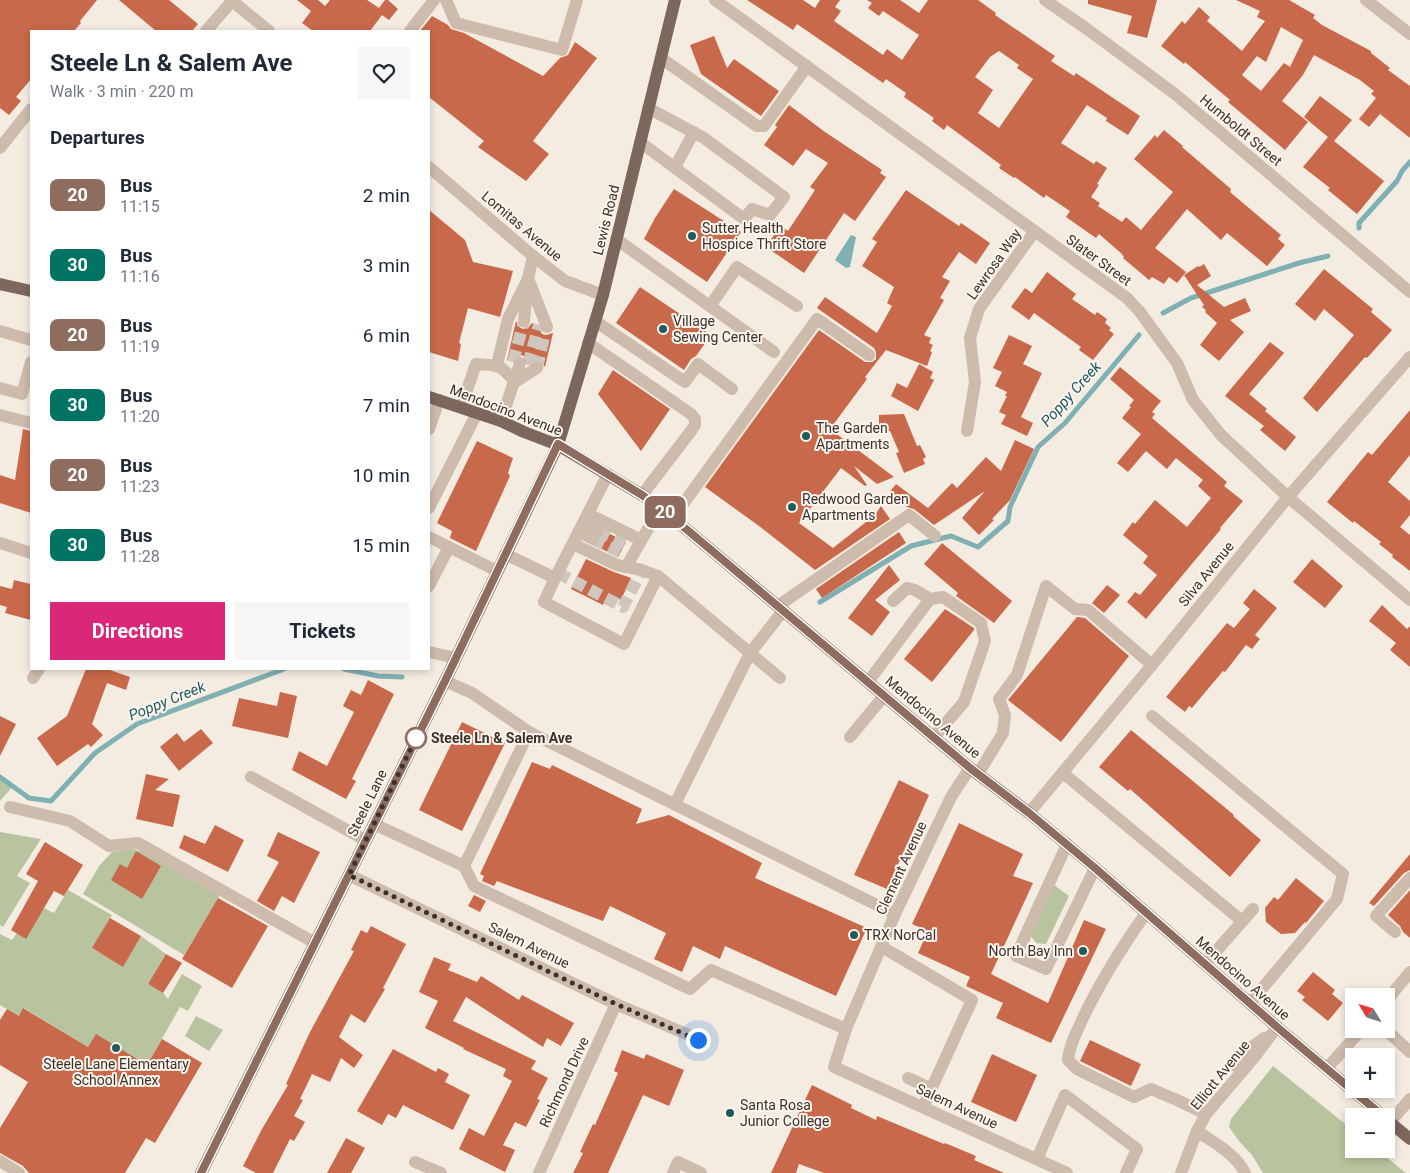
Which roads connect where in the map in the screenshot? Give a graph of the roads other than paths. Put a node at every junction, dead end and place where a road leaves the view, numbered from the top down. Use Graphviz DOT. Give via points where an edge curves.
graph roads {
  1 [pos="232,0"];
  2 [pos="434,0"];
  3 [pos="446,0"];
  4 [pos="577,0"];
  5 [pos="675,0"];
  6 [pos="715,0"];
  7 [pos="1045,0"];
  8 [pos="1366,0"];
  9 [pos="207,30"];
  10 [pos="268,30"];
  11 [pos="411,30"];
  12 [pos="1410,34"];
  13 [pos="660,58"];
  14 [pos="807,66"];
  15 [pos="648,108"];
  16 [pos="30,110"];
  17 [pos="694,132"];
  18 [pos="640,142"];
  19 [pos="0,148"];
  20 [pos="430,167"];
  21 [pos="675,168"];
  22 [pos="1034,232"];
  23 [pos="616,240"];
  24 [pos="533,256"];
  25 [pos="528,279"];
  26 [pos="0,284"];
  27 [pos="30,291"];
  28 [pos="1410,292"];
  29 [pos="603,295"];
  30 [pos="710,306"];
  31 [pos="797,306"];
  32 [pos="595,321"];
  33 [pos="0,331"];
  34 [pos="30,340"];
  35 [pos="588,343"];
  36 [pos="774,352"];
  37 [pos="869,355"];
  38 [pos="1410,357"];
  39 [pos="497,365"];
  40 [pos="30,366"];
  41 [pos="515,382"];
  42 [pos="0,388"];
  43 [pos="732,389"];
  44 [pos="434,399"];
  45 [pos="461,407"];
  46 [pos="477,413"];
  47 [pos="0,415"];
  48 [pos="501,421"];
  49 [pos="30,423"];
  50 [pos="430,423"];
  51 [pos="967,431"];
  52 [pos="558,444"];
  53 [pos="608,474"];
  54 [pos="642,495"];
  55 [pos="1288,497"];
  56 [pos="430,506"];
  57 [pos="660,508"];
  58 [pos="673,518"];
  59 [pos="583,523"];
  60 [pos="595,535"];
  61 [pos="935,536"];
  62 [pos="430,538"];
  63 [pos="0,543"];
  64 [pos="573,544"];
  65 [pos="449,547"];
  66 [pos="630,551"];
  67 [pos="30,553"];
  68 [pos="505,554"];
  69 [pos="497,571"];
  70 [pos="658,576"];
  71 [pos="555,578"];
  72 [pos="430,584"];
  73 [pos="930,600"];
  74 [pos="1410,600"];
  75 [pos="893,601"];
  76 [pos="781,608"];
  77 [pos="430,652"];
  78 [pos="750,653"];
  79 [pos="456,658"];
  80 [pos="1152,664"];
  81 [pos="780,678"];
  82 [pos="445,681"];
  83 [pos="868,682"];
  84 [pos="884,696"];
  85 [pos="1152,716"];
  86 [pos="529,732"];
  87 [pos="850,737"];
  88 [pos="934,738"];
  89 [pos="974,771"];
  90 [pos="1063,773"];
  91 [pos="252,777"];
  92 [pos="675,804"];
  93 [pos="10,807"];
  94 [pos="1029,813"];
  95 [pos="374,824"];
  96 [pos="365,840"];
  97 [pos="1067,844"];
  98 [pos="464,866"];
  99 [pos="1095,868"];
  100 [pos="349,875"];
  101 [pos="1410,878"];
  102 [pos="1253,909"];
  103 [pos="1146,913"];
  104 [pos="895,914"];
  105 [pos="1242,921"];
  106 [pos="1395,932"];
  107 [pos="315,943"];
  108 [pos="882,947"];
  109 [pos="1205,964"];
  110 [pos="1410,972"];
  111 [pos="1395,990"];
  112 [pos="1250,1003"];
  113 [pos="616,1004"];
  114 [pos="1277,1027"];
  115 [pos="846,1029"];
  116 [pos="1354,1038"];
  117 [pos="1395,1038"];
  118 [pos="698,1040"];
  119 [pos="1410,1052"];
  120 [pos="834,1067"];
  121 [pos="1327,1068"];
  122 [pos="908,1078"];
  123 [pos="932,1089"];
  124 [pos="1410,1099"];
  125 [pos="924,1107"];
  126 [pos="1374,1108"];
  127 [pos="1395,1112"];
  128 [pos="1206,1114"];
  129 [pos="1395,1126"];
  130 [pos="1197,1131"];
  131 [pos="1410,1139"];
  132 [pos="1037,1159"];
  133 [pos="0,1162"];
  134 [pos="415,1162"];
  135 [pos="19,1173"];
  136 [pos="201,1173"];
  137 [pos="441,1173"];
  138 [pos="539,1173"];
  139 [pos="673,1173"];
  140 [pos="701,1173"];
  141 [pos="1067,1173"];
  142 [pos="1126,1173"];
  143 [pos="1181,1173"];
  144 [pos="1245,1173"];
  1 -- 9 [label="street"];
  1 -- 10 [label="street"];
  2 -- 11 [label="street"];
  3 -- 4 [label="street" via="456,23 562,50"];
  5 -- 13 [label="main road, Lewis Road"];
  6 -- 14 [label="street, Slater Street"];
  7 -- 28 [label="street, Humboldt Street" via="1175,94"];
  8 -- 12 [label="street"];
  13 -- 14 [label="street" via="757,126 764,126"];
  13 -- 15 [label="main road, Lewis Road"];
  14 -- 22 [label="street, Slater Street"];
  15 -- 17 [label="street"];
  15 -- 18 [label="main road, Lewis Road"];
  16 -- 19 [label="street"];
  17 -- 21 [label="street"];
  17 -- 21 [label="street" via="784,197 770,215 752,208 744,219"];
  18 -- 21 [label="street"];
  18 -- 23 [label="main road, Lewis Road"];
  20 -- 24 [label="street, Lomitas Avenue"];
  22 -- 51 [label="street, Lewrosa Way" via="979,308 970,338 975,382"];
  22 -- 55 [label="street, Slater Street" via="1127,298 1177,363 1193,400 1204,414 1221,435"];
  23 -- 29 [label="main road, Lewis Road"];
  23 -- 30 [label="street"];
  24 -- 25 [label="street"];
  24 -- 29 [label="street, Lomitas Avenue" via="565,281"];
  25 -- 25 [label="street" via="535,324"];
  25 -- 39 [label="street" via="508,318"];
  26 -- 27 [label="main road"];
  29 -- 32 [label="main road, Lewis Road"];
  30 -- 31 [label="street" via="737,267"];
  30 -- 36 [label="street"];
  32 -- 35 [label="main road, Lewis Road"];
  32 -- 43 [label="street" via="685,382 698,364"];
  33 -- 34 [label="street"];
  35 -- 52 [label="main road, Lewis Road"];
  35 -- 54 [label="street" via="695,419 691,431"];
  37 -- 58 [label="street" via="817,319"];
  38 -- 55 [label="street, Silva Avenue"];
  39 -- 41 [label="street"];
  39 -- 45 [label="street" via="476,364"];
  40 -- 42 [label="street" via="22,394"];
  41 -- 41 [label="street" via="524,365"];
  41 -- 48 [label="street"];
  44 -- 45 [label="main road, Mendocino Avenue"];
  44 -- 50 [label="street"];
  45 -- 46 [label="main road, Mendocino Avenue"];
  46 -- 48 [label="main road, Mendocino Avenue"];
  46 -- 56 [label="street"];
  47 -- 49 [label="street"];
  48 -- 52 [label="main road, Mendocino Avenue"];
  52 -- 53 [label="main road, Mendocino Avenue"];
  52 -- 68 [label="main road, Steele Lane"];
  53 -- 54 [label="main road, Mendocino Avenue"];
  53 -- 59 [label="street"];
  54 -- 57 [label="main road, Mendocino Avenue"];
  55 -- 74 [label="street, Slater Street"];
  55 -- 80 [label="street, Silva Avenue"];
  57 -- 58 [label="main road, Mendocino Avenue"];
  57 -- 66 [label="street"];
  58 -- 76 [label="main road, Mendocino Avenue"];
  59 -- 60 [label="street"];
  59 -- 64 [label="street"];
  59 -- 66 [label="street"];
  61 -- 76 [label="street" via="909,515"];
  62 -- 65 [label="street"];
  63 -- 67 [label="street"];
  64 -- 66 [label="street" via="617,565"];
  64 -- 71 [label="street"];
  65 -- 69 [label="street"];
  65 -- 72 [label="street"];
  66 -- 70 [label="street" via="642,570"];
  68 -- 69 [label="main road, Steele Lane"];
  68 -- 71 [label="street"];
  69 -- 79 [label="main road, Steele Lane"];
  70 -- 71 [label="street" via="624,644 544,602"];
  70 -- 78 [label="street"];
  73 -- 75 [label="street" via="908,588"];
  73 -- 83 [label="street"];
  73 -- 88 [label="street" via="943,597 981,623 985,641 964,702"];
  76 -- 78 [label="street"];
  76 -- 83 [label="main road, Mendocino Avenue"];
  77 -- 79 [label="street"];
  78 -- 81 [label="street"];
  78 -- 92 [label="street"];
  79 -- 82 [label="main road, Steele Lane"];
  80 -- 89 [label="street, Clement Avenue" via="1088,610 1075,609 1046,586 1017,674 999,699 1005,715 1004,733"];
  80 -- 90 [label="street, Silva Avenue"];
  82 -- 86 [label="street" via="472,693"];
  82 -- 95 [label="main road, Steele Lane"];
  83 -- 84 [label="main road, Mendocino Avenue"];
  84 -- 87 [label="street"];
  84 -- 88 [label="main road, Mendocino Avenue"];
  85 -- 112 [label="street" via="1343,874 1337,899"];
  86 -- 92 [label="street"];
  86 -- 98 [label="street"];
  88 -- 89 [label="main road, Mendocino Avenue"];
  89 -- 94 [label="main road, Mendocino Avenue"];
  89 -- 104 [label="street, Clement Avenue" via="951,797"];
  90 -- 94 [label="street, Silva Avenue"];
  90 -- 105 [label="street"];
  91 -- 96 [label="street"];
  92 -- 104 [label="street"];
  93 -- 107 [label="street" via="70,821 109,846 138,843"];
  94 -- 97 [label="main road, Mendocino Avenue"];
  95 -- 96 [label="main road, Steele Lane"];
  95 -- 98 [label="street"];
  96 -- 100 [label="main road, Steele Lane"];
  97 -- 99 [label="main road, Mendocino Avenue"];
  97 -- 99 [label="street" via="1016,956 1046,969"];
  98 -- 115 [label="street" via="474,886 690,989 712,970"];
  99 -- 103 [label="main road, Mendocino Avenue"];
  100 -- 107 [label="main road, Steele Lane"];
  100 -- 113 [label="street, Salem Avenue"];
  101 -- 106 [label="street" via="1376,916"];
  102 -- 105 [label="street"];
  103 -- 109 [label="main road, Mendocino Avenue"];
  103 -- 128 [label="street" via="1092,998 1069,1049 1068,1060 1077,1069 1134,1097 1151,1089"];
  104 -- 108 [label="street, Clement Avenue"];
  105 -- 109 [label="street"];
  107 -- 136 [label="main road, Steele Lane"];
  108 -- 115 [label="street, Clement Avenue"];
  108 -- 123 [label="street" via="972,1000"];
  109 -- 112 [label="main road, Mendocino Avenue"];
  110 -- 111 [label="street"];
  112 -- 114 [label="main road, Mendocino Avenue"];
  113 -- 118 [label="street, Salem Avenue"];
  113 -- 138 [label="street, Richmond Drive"];
  114 -- 121 [label="main road, Mendocino Avenue"];
  114 -- 128 [label="street, Elliott Avenue"];
  115 -- 120 [label="street, Clement Avenue"];
  116 -- 121 [label="street"];
  117 -- 119 [label="street"];
  120 -- 125 [label="street, Salem Avenue"];
  121 -- 126 [label="main road, Mendocino Avenue"];
  122 -- 123 [label="street"];
  123 -- 125 [label="street"];
  124 -- 127 [label="street"];
  125 -- 132 [label="street, Salem Avenue"];
  128 -- 130 [label="street, Elliott Avenue"];
  129 -- 131 [label="main road, Mendocino Avenue"];
  130 -- 143 [label="street, Elliott Avenue"];
  130 -- 144 [label="street" via="1230,1154"];
  132 -- 141 [label="street, Salem Avenue"];
  132 -- 142 [label="street" via="1064,1095 1137,1148"];
  133 -- 135 [label="street"];
  134 -- 137 [label="street"];
  139 -- 140 [label="street" via="678,1162"];
}
